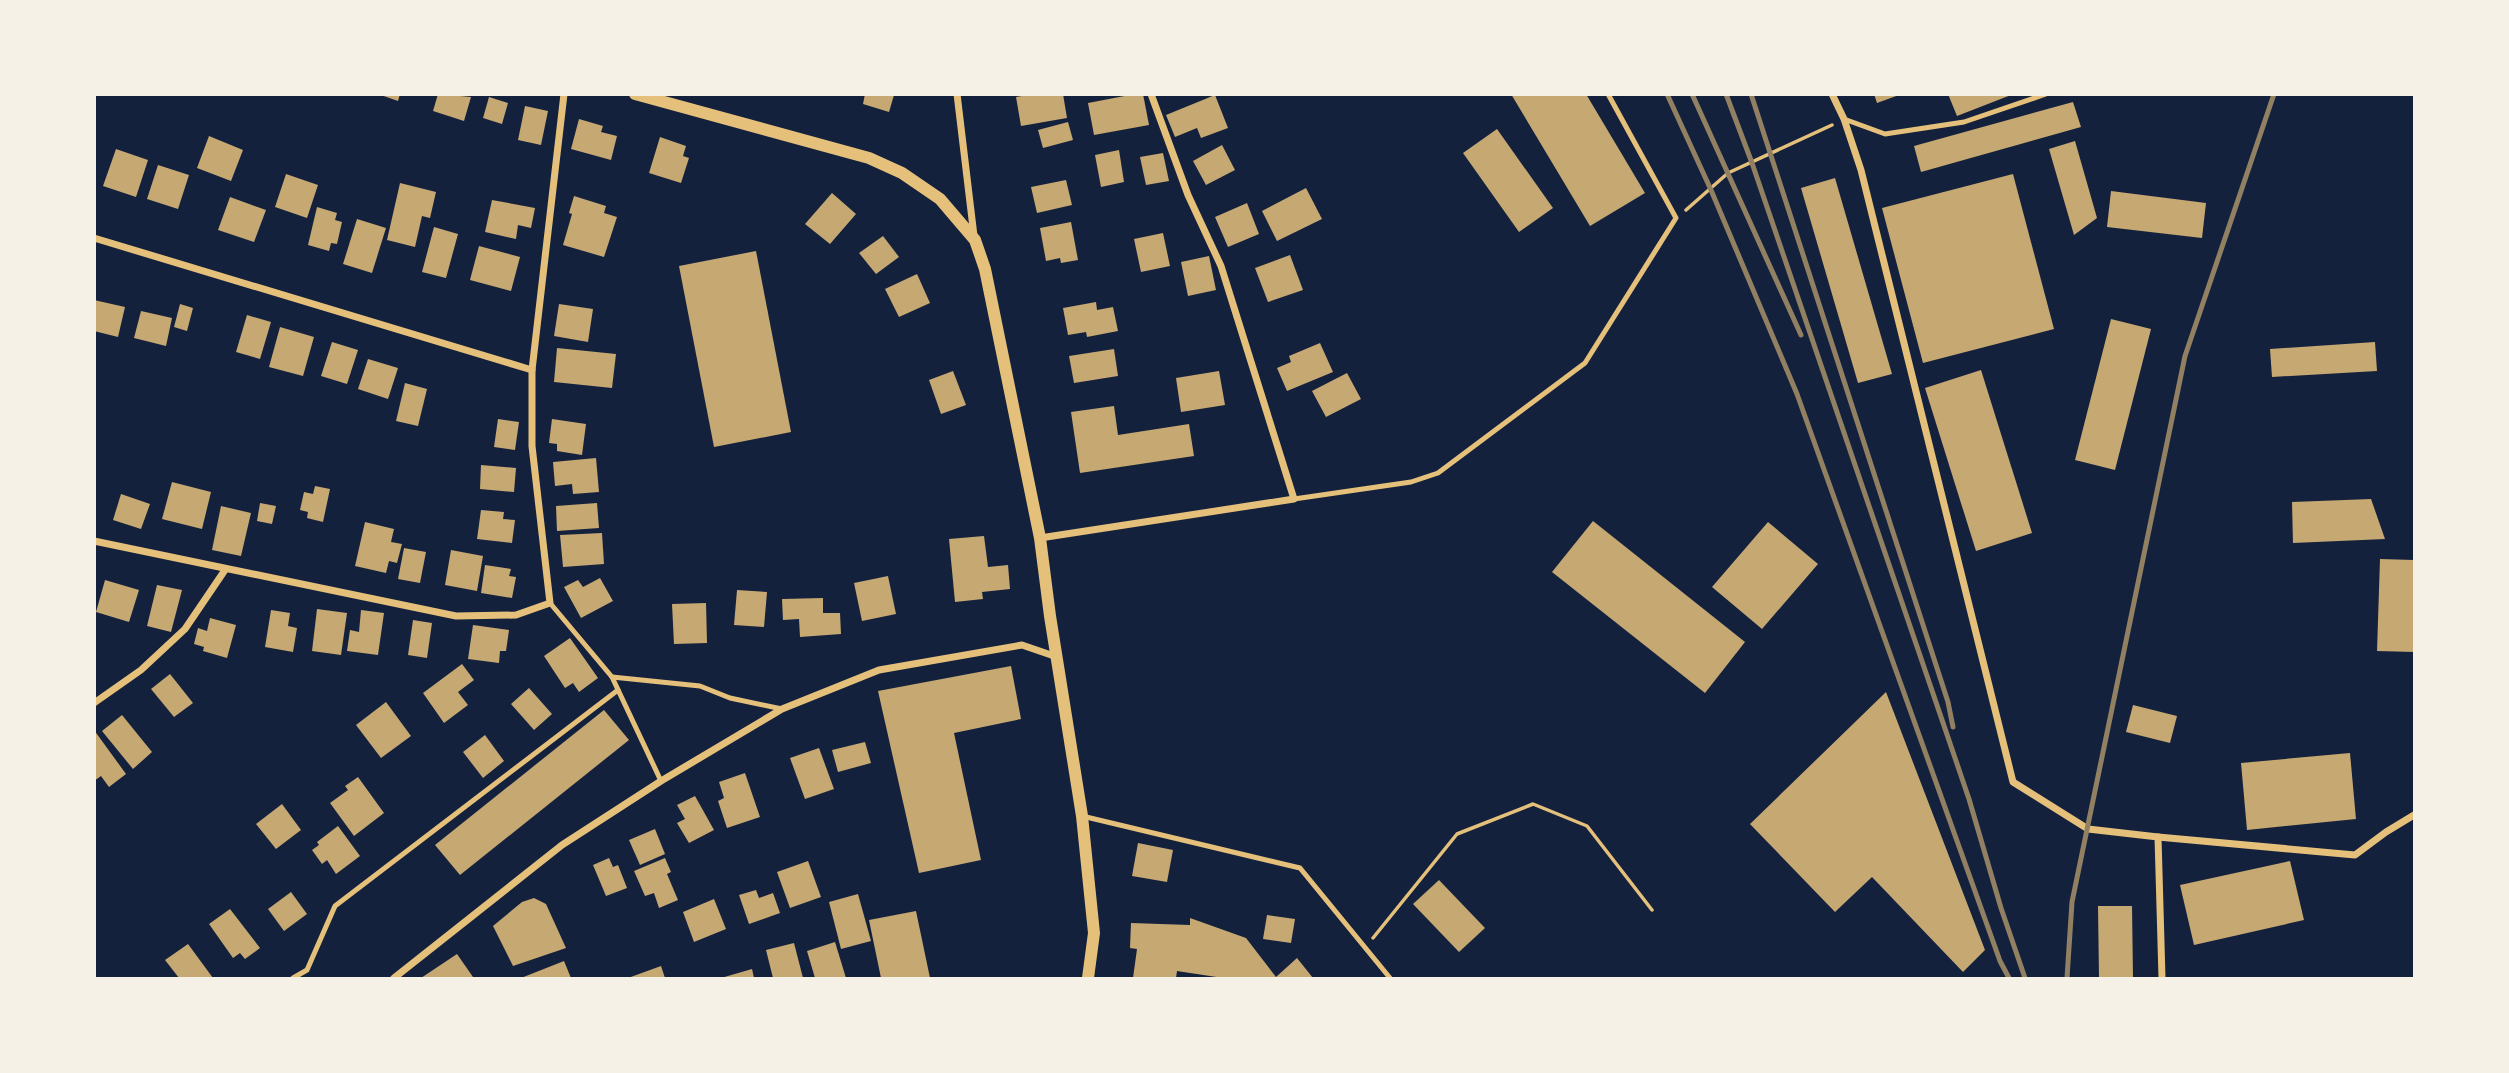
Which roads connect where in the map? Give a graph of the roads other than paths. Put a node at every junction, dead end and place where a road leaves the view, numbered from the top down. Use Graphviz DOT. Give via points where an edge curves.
graph roads {
  1 [pos="564,94"];
  2 [pos="635,94"];
  3 [pos="957,94"];
  4 [pos="1151,94"];
  5 [pos="1608,94"];
  6 [pos="1832,94"];
  7 [pos="2046,94"];
  8 [pos="1844,119"];
  9 [pos="94,238"];
  10 [pos="975,240"];
  11 [pos="532,370"];
  12 [pos="1294,499"];
  13 [pos="1041,538"];
  14 [pos="94,541"];
  15 [pos="225,570"];
  16 [pos="550,603"];
  17 [pos="1057,657"];
  18 [pos="612,677"];
  19 [pos="618,690"];
  20 [pos="94,703"];
  21 [pos="782,709"];
  22 [pos="661,781"];
  23 [pos="2414,815"];
  24 [pos="1082,816"];
  25 [pos="2158,837"];
  26 [pos="293,978"];
  27 [pos="394,978"];
  28 [pos="1088,978"];
  29 [pos="1390,978"];
  30 [pos="2162,978"];
  1 -- 11 [label="street"];
  2 -- 10 [label="street" via="869,158 902,173 940,199"];
  3 -- 10 [label="street"];
  4 -- 12 [label="street" via="1188,195 1222,266"];
  5 -- 12 [label="lane" via="1676,218 1585,363 1438,473 1411,482"];
  6 -- 8 [label="street"];
  7 -- 8 [label="lane" via="1964,122 1885,134"];
  8 -- 25 [label="street" via="1865,184 2013,782 2088,828"];
  9 -- 11 [label="street"];
  10 -- 13 [label="street"];
  11 -- 16 [label="street" via="532,446"];
  12 -- 13 [label="street"];
  13 -- 17 [label="street"];
  14 -- 15 [label="street"];
  15 -- 16 [label="street" via="456,616 516,615"];
  15 -- 20 [label="street" via="185,629 141,670"];
  16 -- 18 [label="lane"];
  17 -- 21 [label="street" via="1022,645 879,670"];
  17 -- 24 [label="street"];
  18 -- 19 [label="lane"];
  18 -- 21 [label="lane" via="700,686"];
  19 -- 22 [label="lane"];
  19 -- 26 [label="lane" via="335,906 307,970"];
  21 -- 22 [label="street"];
  22 -- 27 [label="street" via="562,845"];
  23 -- 25 [label="street" via="2355,855"];
  24 -- 28 [label="street" via="1094,933"];
  24 -- 29 [label="lane" via="1300,868"];
  25 -- 30 [label="street"];
}
